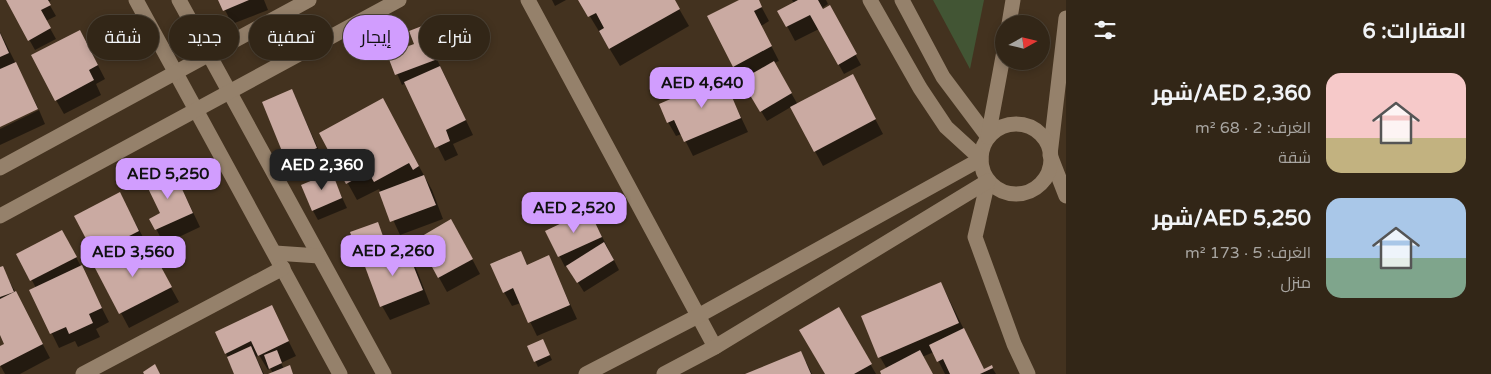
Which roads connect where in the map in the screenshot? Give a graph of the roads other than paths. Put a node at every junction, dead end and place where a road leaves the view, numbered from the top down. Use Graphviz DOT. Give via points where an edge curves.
graph roads {
  1 [pos="136,0"];
  2 [pos="179,0"];
  3 [pos="309,0"];
  4 [pos="399,0"];
  5 [pos="528,0"];
  6 [pos="870,0"];
  7 [pos="902,0"];
  8 [pos="1013,0"];
  9 [pos="187,15"];
  10 [pos="1010,15"];
  11 [pos="1066,18"];
  12 [pos="239,38"];
  13 [pos="198,60"];
  14 [pos="212,60"];
  15 [pos="1000,70"];
  16 [pos="176,72"];
  17 [pos="229,92"];
  18 [pos="197,110"];
  19 [pos="988,137"];
  20 [pos="1050,155"];
  21 [pos="980,159"];
  22 [pos="0,168"];
  23 [pos="988,181"];
  24 [pos="1066,196"];
  25 [pos="0,216"];
  26 [pos="275,254"];
  27 [pos="319,256"];
  28 [pos="283,268"];
  29 [pos="698,316"];
  30 [pos="714,347"];
  31 [pos="83,374"];
  32 [pos="340,374"];
  33 [pos="384,374"];
  34 [pos="586,374"];
  35 [pos="664,374"];
  36 [pos="1028,374"];
  1 -- 16 [label="street"];
  2 -- 9 [label="street"];
  3 -- 12 [label="street"];
  4 -- 17 [label="street"];
  5 -- 29 [label="street"];
  6 -- 21 [label="street" via="946,128"];
  7 -- 19 [label="street" via="943,77"];
  8 -- 10 [label="street"];
  11 -- 20 [label="street"];
  13 -- 16 [label="street"];
  14 -- 17 [label="street"];
  15 -- 19 [label="street"];
  16 -- 18 [label="street"];
  16 -- 22 [label="street"];
  17 -- 18 [label="street"];
  17 -- 27 [label="street"];
  18 -- 25 [label="street"];
  18 -- 26 [label="street"];
  19 -- 20 [label="street" via="1007,124 1031,127 1047,144"];
  19 -- 21 [label="street"];
  20 -- 23 [label="street" via="1046,177 1029,191 1007,193"];
  20 -- 24 [label="street"];
  21 -- 23 [label="street"];
  21 -- 29 [label="street"];
  23 -- 30 [label="street"];
  23 -- 36 [label="street" via="975,237"];
  26 -- 27 [label="street"];
  26 -- 28 [label="street"];
  27 -- 33 [label="street"];
  28 -- 31 [label="street"];
  28 -- 32 [label="street"];
  29 -- 30 [label="street"];
  29 -- 34 [label="street"];
  30 -- 35 [label="street"];
}
